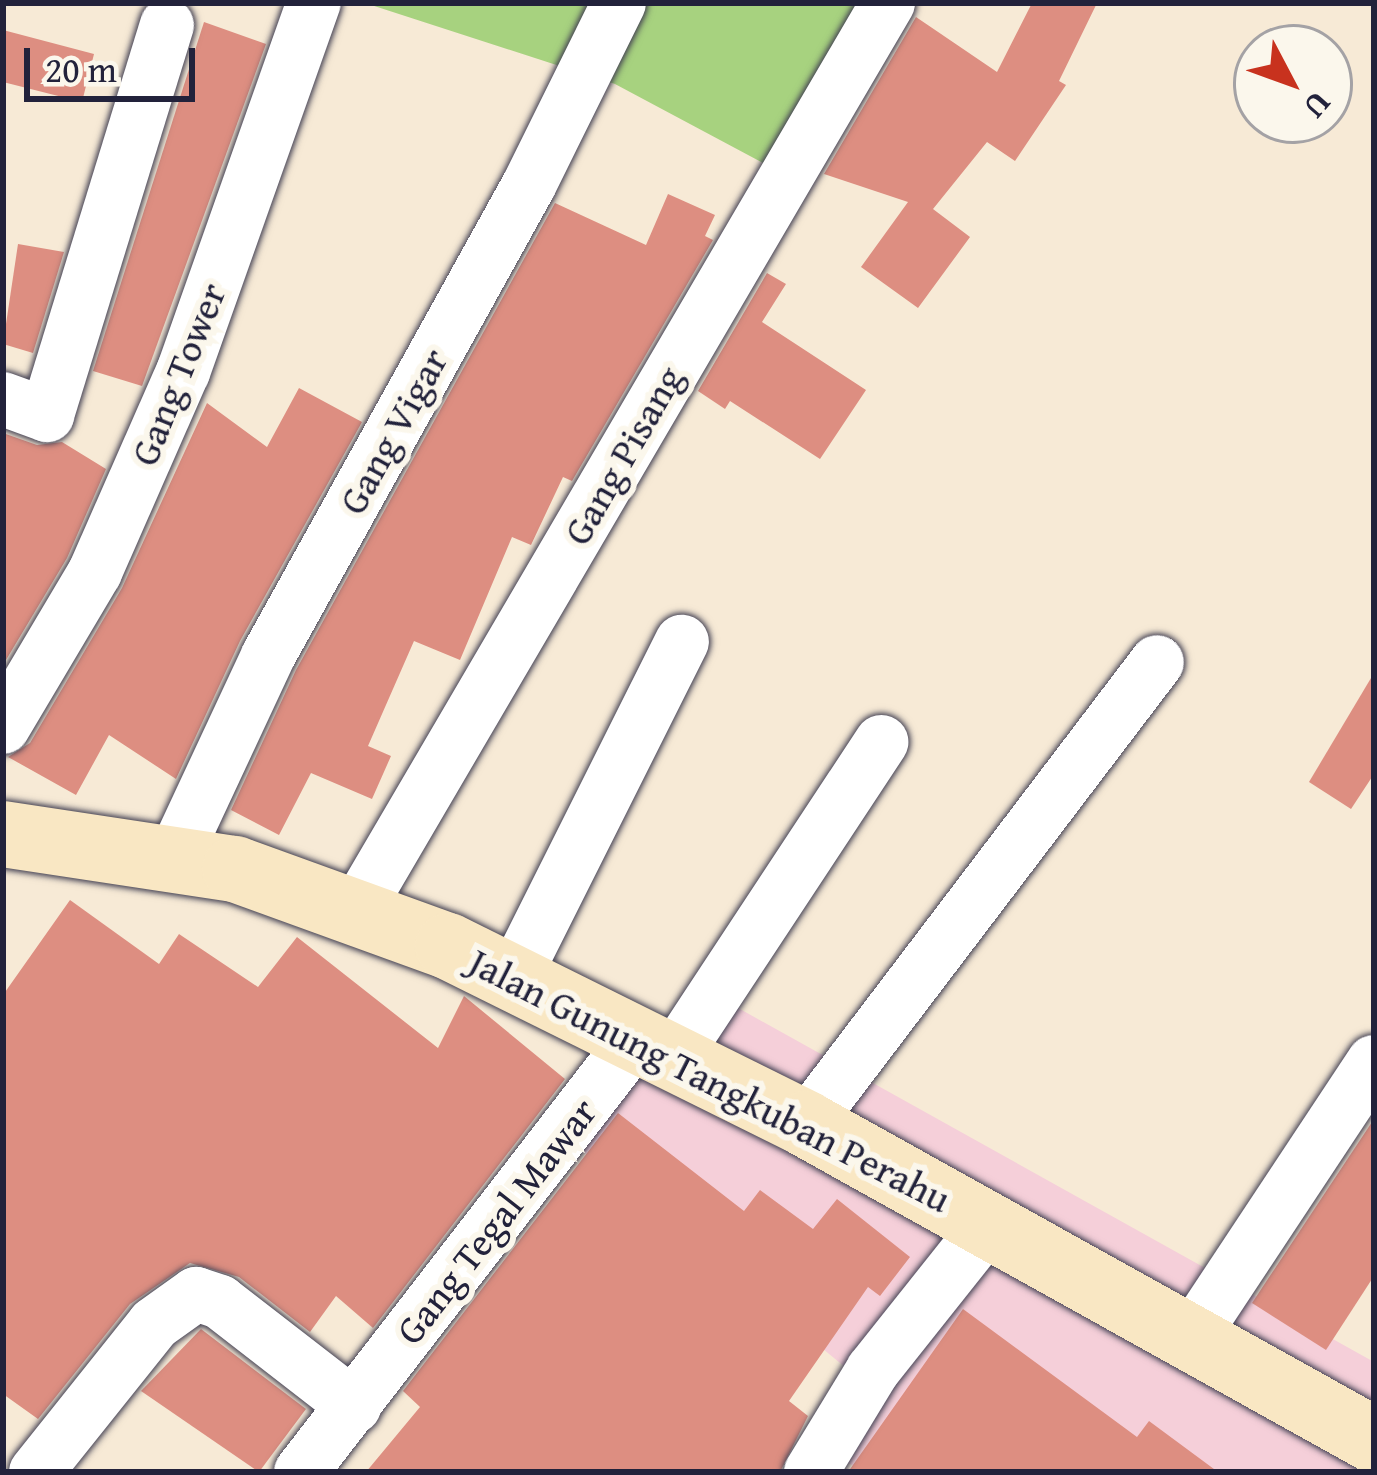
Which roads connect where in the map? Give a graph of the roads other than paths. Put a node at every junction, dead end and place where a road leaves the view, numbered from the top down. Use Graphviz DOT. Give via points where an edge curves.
graph roads {
  1 [pos="314,3"];
  2 [pos="619,3"];
  3 [pos="887,3"];
  4 [pos="167,25"];
  5 [pos="3,399"];
  6 [pos="682,642"];
  7 [pos="1157,662"];
  8 [pos="3,727"];
  9 [pos="881,742"];
  10 [pos="3,834"];
  11 [pos="172,862"];
  12 [pos="358,908"];
  13 [pos="514,977"];
  14 [pos="657,1045"];
  15 [pos="1374,1062"];
  16 [pos="806,1124"];
  17 [pos="989,1224"];
  18 [pos="1191,1338"];
  19 [pos="354,1406"];
  20 [pos="1374,1440"];
  21 [pos="36,1472"];
  22 [pos="301,1472"];
  23 [pos="811,1472"];
  1 -- 8 [label="street, Gang Tower" via="183,372 95,572"];
  2 -- 11 [label="street, Gang Vigar" via="529,185 268,656"];
  3 -- 12 [label="street, Gang Pisang"];
  4 -- 5 [label="street" via="47,415"];
  6 -- 13 [label="street"];
  7 -- 16 [label="street"];
  9 -- 14 [label="street, Gang Tegal Mawar"];
  10 -- 11 [label="street, Jalan Gunung Tangkuban Perahu"];
  11 -- 12 [label="street, Jalan Gunung Tangkuban Perahu" via="235,869"];
  12 -- 13 [label="street, Jalan Gunung Tangkuban Perahu"];
  13 -- 14 [label="street, Jalan Gunung Tangkuban Perahu"];
  14 -- 16 [label="street, Jalan Gunung Tangkuban Perahu"];
  14 -- 19 [label="street, Gang Tegal Mawar"];
  15 -- 18 [label="street"];
  16 -- 17 [label="street, Jalan Gunung Tangkuban Perahu"];
  17 -- 18 [label="street, Jalan Gunung Tangkuban Perahu"];
  17 -- 23 [label="street" via="873,1370"];
  18 -- 20 [label="street, Jalan Gunung Tangkuban Perahu"];
  19 -- 21 [label="street" via="220,1302 196,1294 154,1324"];
  19 -- 22 [label="street, Gang Tegal Mawar"];
}
